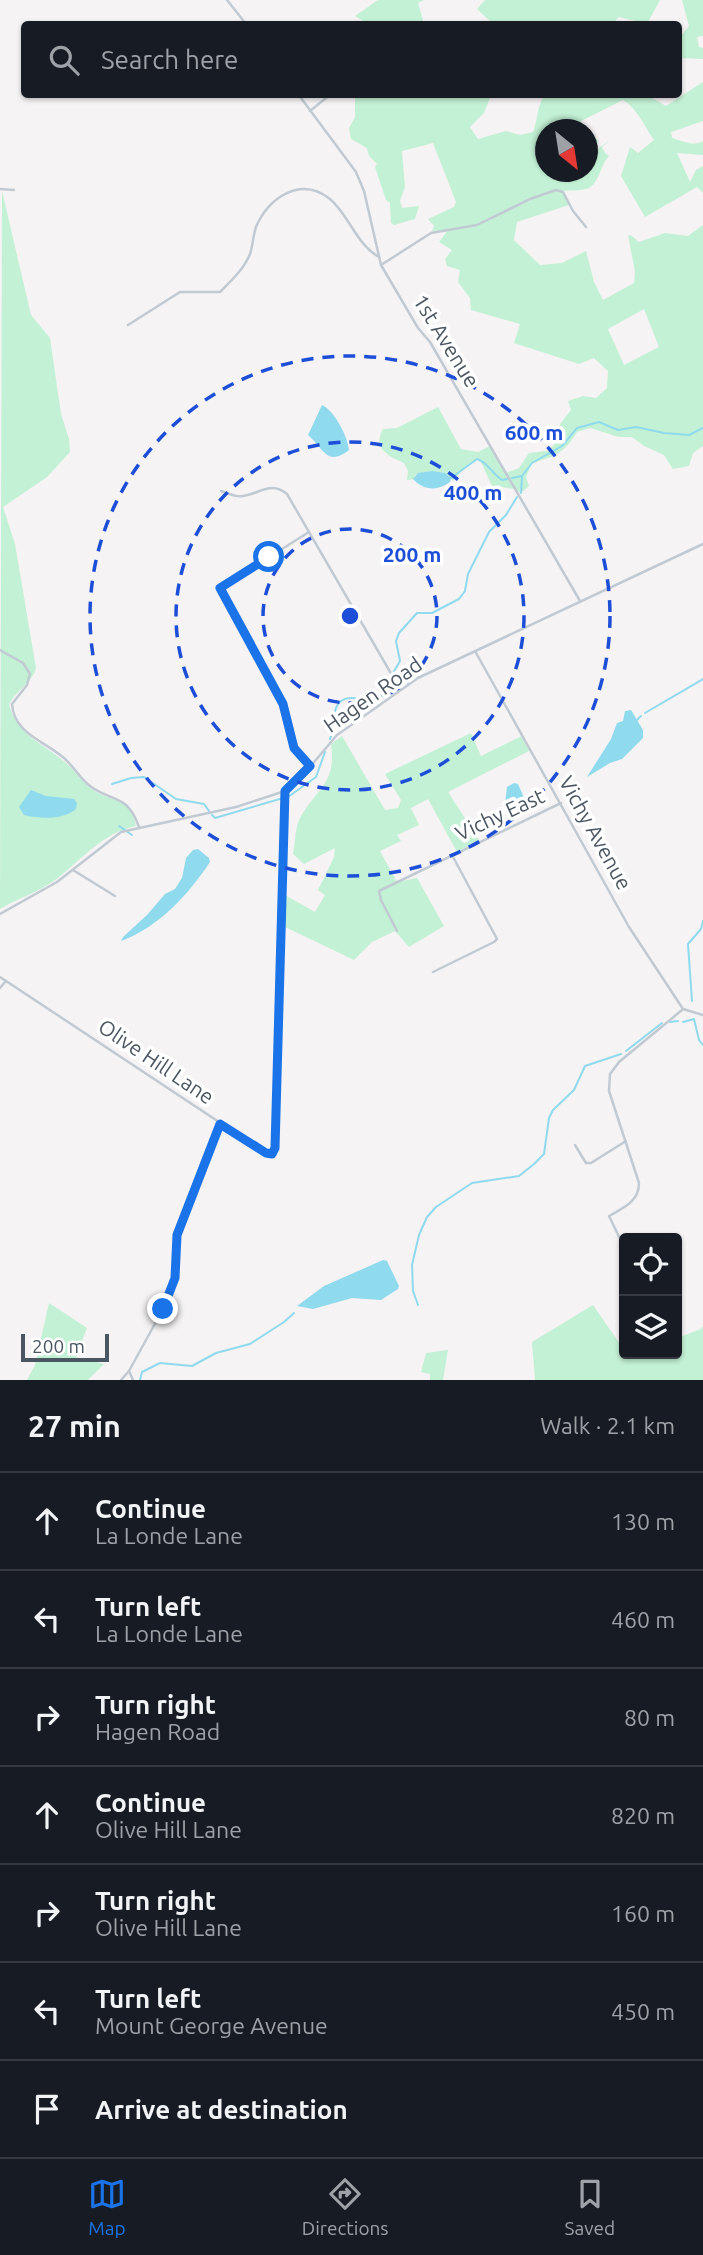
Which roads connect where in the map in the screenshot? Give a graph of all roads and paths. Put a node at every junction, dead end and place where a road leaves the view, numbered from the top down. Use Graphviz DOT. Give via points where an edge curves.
graph roads {
  1 [pos="227,0"];
  2 [pos="242,21"];
  3 [pos="301,98"];
  4 [pos="326,98"];
  5 [pos="310,111"];
  6 [pos="0,189"];
  7 [pos="15,190"];
  8 [pos="586,227"];
  9 [pos="379,257"];
  10 [pos="382,265"];
  11 [pos="128,325"];
  12 [pos="221,491"];
  13 [pos="309,533"];
  14 [pos="703,544"];
  15 [pos="580,601"];
  16 [pos="0,650"];
  17 [pos="475,651"];
  18 [pos="400,689"];
  19 [pos="310,766"];
  20 [pos="285,791"];
  21 [pos="561,803"];
  22 [pos="139,827"];
  23 [pos="452,855"];
  24 [pos="73,870"];
  25 [pos="115,897"];
  26 [pos="0,914"];
  27 [pos="397,931"];
  28 [pos="433,972"];
  29 [pos="0,977"];
  30 [pos="6,981"];
  31 [pos="0,988"];
  32 [pos="683,1009"];
  33 [pos="703,1015"];
  34 [pos="220,1124"];
  35 [pos="626,1141"];
  36 [pos="575,1145"];
  37 [pos="619,1237"];
  38 [pos="129,1371"];
  39 [pos="121,1380"];
  40 [pos="134,1380"];
  1 -- 2 [label="street"];
  3 -- 5 [label="street, 1st Avenue"];
  4 -- 5 [label="street"];
  5 -- 9 [label="street, 1st Avenue" via="359,177"];
  6 -- 7 [label="street"];
  8 -- 10 [label="street" via="565,194 556,190 477,225 432,233"];
  9 -- 10 [label="street, 1st Avenue"];
  9 -- 11 [label="street" via="329,199 298,188 264,214 250,255 220,292 180,292"];
  10 -- 15 [label="street, 1st Avenue"];
  12 -- 13 [label="street" via="240,498 280,488"];
  13 -- 18 [label="street"];
  13 -- 19 [label="street" via="220,588 283,704 294,748"];
  14 -- 15 [label="street, Hagen Road"];
  15 -- 17 [label="street, Hagen Road"];
  16 -- 22 [label="street" via="23,663 30,674 12,704 19,724 61,755 91,786 126,804"];
  17 -- 18 [label="street, Hagen Road"];
  17 -- 21 [label="street, Vichy Avenue"];
  18 -- 19 [label="street, Hagen Road" via="337,735"];
  19 -- 20 [label="street, Hagen Road"];
  20 -- 22 [label="street, Hagen Road" via="236,807"];
  20 -- 34 [label="street, Olive Hill Lane" via="274,1152 266,1153"];
  21 -- 23 [label="street, Vichy East"];
  21 -- 32 [label="street, Vichy Avenue" via="629,927"];
  22 -- 24 [label="street, Hagen Road" via="122,831"];
  23 -- 27 [label="street, Vichy East" via="379,891"];
  23 -- 28 [label="street, Vichy East" via="497,939"];
  24 -- 25 [label="street"];
  24 -- 26 [label="street, Hagen Road"];
  29 -- 30 [label="street, Olive Hill Lane"];
  30 -- 31 [label="street"];
  30 -- 34 [label="street, Olive Hill Lane"];
  32 -- 33 [label="street"];
  32 -- 35 [label="street" via="610,1074 609,1091"];
  34 -- 38 [label="street" via="177,1235 175,1278"];
  35 -- 36 [label="street" via="591,1163 586,1163"];
  35 -- 37 [label="street" via="639,1189 632,1202 609,1216"];
  38 -- 39 [label="street"];
  38 -- 40 [label="street"];
}
